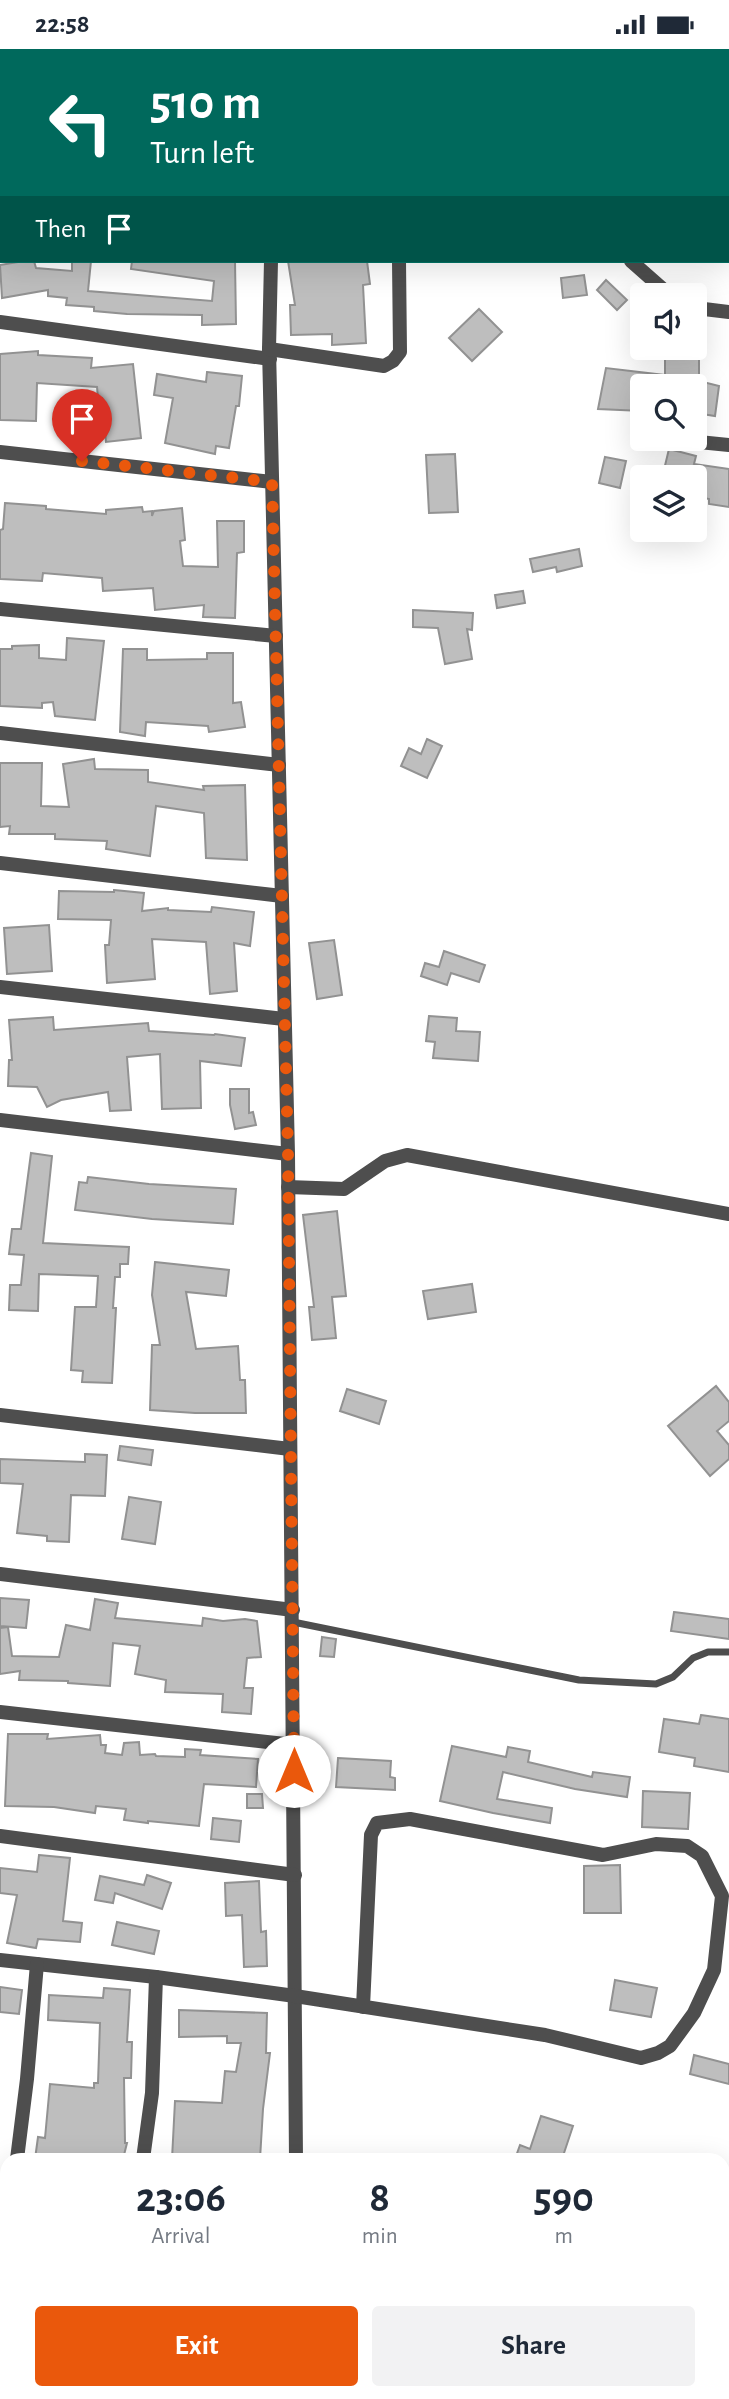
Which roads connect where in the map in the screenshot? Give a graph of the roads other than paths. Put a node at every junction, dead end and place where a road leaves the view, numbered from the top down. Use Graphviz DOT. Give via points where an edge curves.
graph roads {
  1 [pos="271,263"];
  2 [pos="399,263"];
  3 [pos="633,263"];
  4 [pos="657,283"];
  5 [pos="707,309"];
  6 [pos="729,312"];
  7 [pos="0,322"];
  8 [pos="269,354"];
  9 [pos="707,443"];
  10 [pos="729,445"];
  11 [pos="0,452"];
  12 [pos="272,482"];
  13 [pos="0,609"];
  14 [pos="276,636"];
  15 [pos="0,733"];
  16 [pos="279,765"];
  17 [pos="0,863"];
  18 [pos="282,896"];
  19 [pos="0,987"];
  20 [pos="284,1019"];
  21 [pos="0,1120"];
  22 [pos="288,1154"];
  23 [pos="288,1187"];
  24 [pos="729,1214"];
  25 [pos="0,1415"];
  26 [pos="290,1448"];
  27 [pos="0,1574"];
  28 [pos="293,1616"];
  29 [pos="729,1652"];
  30 [pos="0,1712"];
  31 [pos="294,1745"];
  32 [pos="0,1836"];
  33 [pos="295,1875"];
  34 [pos="0,1960"];
  35 [pos="37,1964"];
  36 [pos="156,1977"];
  37 [pos="295,1996"];
  38 [pos="363,2007"];
  39 [pos="18,2153"];
  40 [pos="144,2153"];
  41 [pos="296,2153"];
  1 -- 8 [label="street"];
  2 -- 8 [label="street" via="400,352 393,361 384,366"];
  3 -- 4 [label="street"];
  5 -- 6 [label="street"];
  7 -- 8 [label="street"];
  8 -- 12 [label="street"];
  9 -- 10 [label="street"];
  11 -- 12 [label="street"];
  12 -- 14 [label="street"];
  13 -- 14 [label="street"];
  14 -- 16 [label="street"];
  15 -- 16 [label="street"];
  16 -- 18 [label="street"];
  17 -- 18 [label="street"];
  18 -- 20 [label="street"];
  19 -- 20 [label="street"];
  20 -- 22 [label="street"];
  21 -- 22 [label="street"];
  22 -- 23 [label="street"];
  23 -- 24 [label="street" via="344,1188 385,1161 407,1155"];
  23 -- 26 [label="street"];
  25 -- 26 [label="street"];
  26 -- 28 [label="street"];
  27 -- 28 [label="street"];
  28 -- 29 [label="lane" via="579,1680 656,1684 673,1677 693,1658"];
  28 -- 31 [label="street"];
  30 -- 31 [label="street"];
  31 -- 33 [label="street"];
  32 -- 33 [label="street"];
  33 -- 37 [label="street"];
  34 -- 35 [label="street"];
  35 -- 36 [label="street"];
  35 -- 39 [label="street"];
  36 -- 37 [label="street"];
  36 -- 40 [label="street" via="152,2093"];
  37 -- 38 [label="street"];
  37 -- 41 [label="street"];
  38 -- 38 [label="street" via="371,1835 377,1823 411,1819 603,1854 656,1844 687,1846 702,1856 722,1896 714,1970 694,2013 670,2046 658,2053 641,2058 545,2035"];
}
